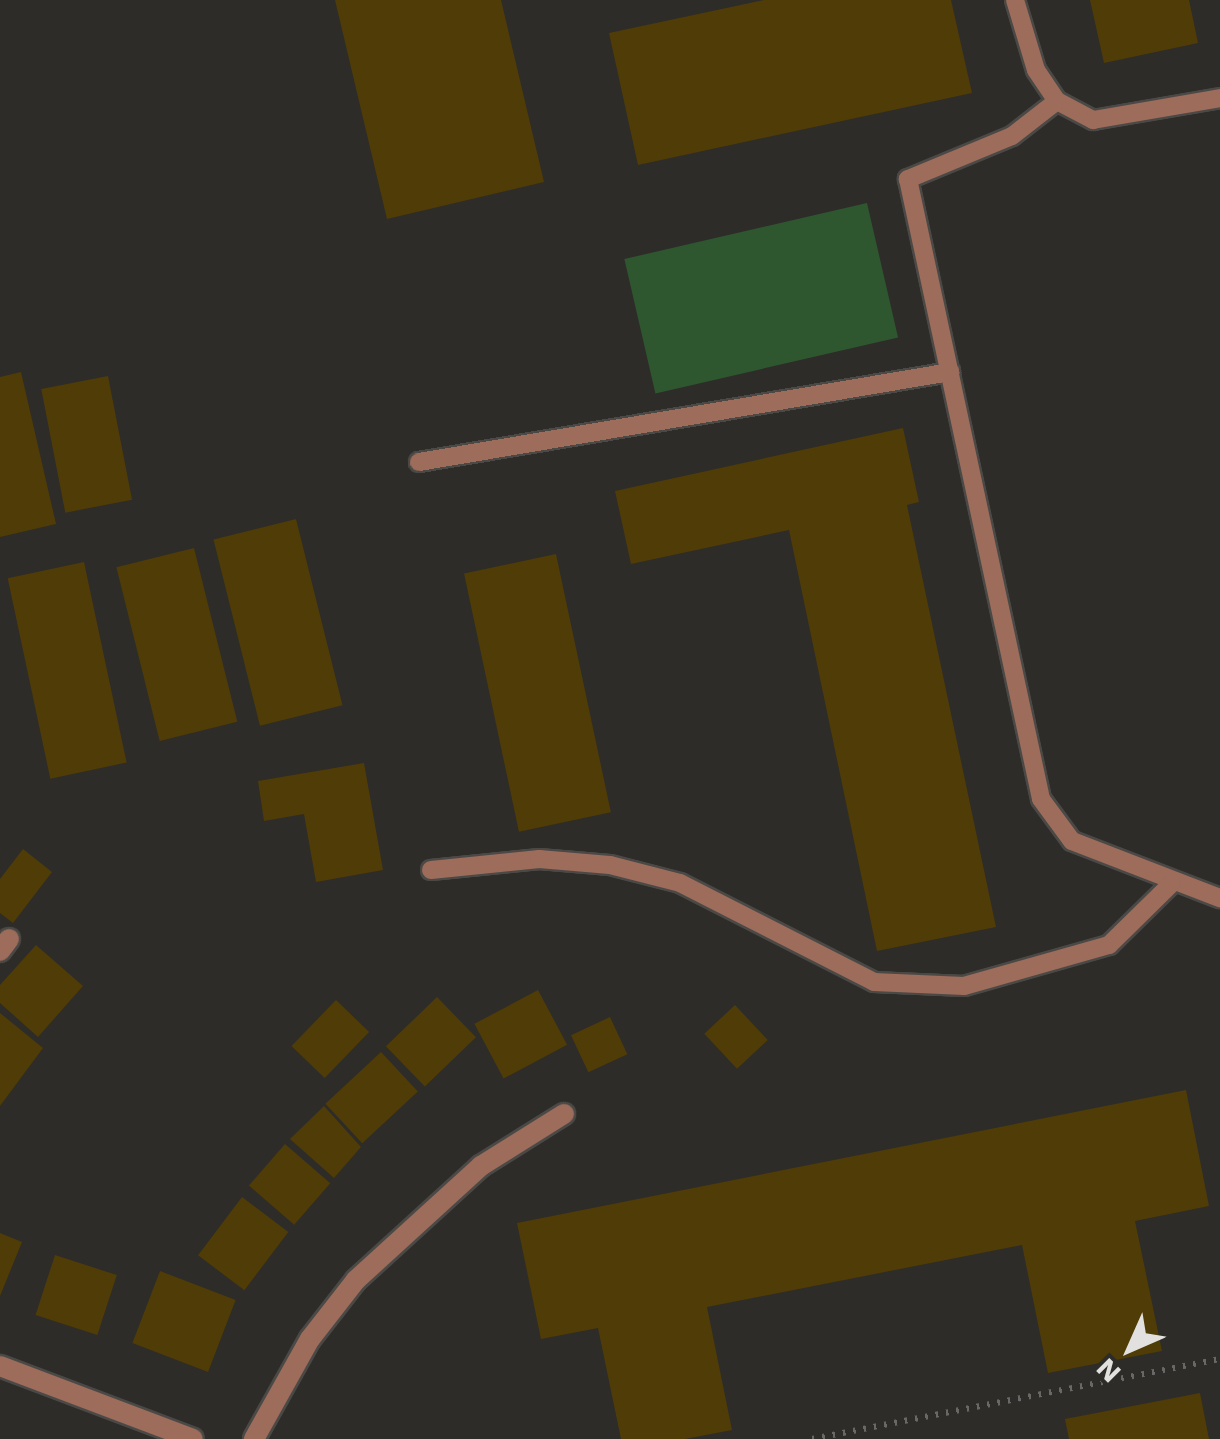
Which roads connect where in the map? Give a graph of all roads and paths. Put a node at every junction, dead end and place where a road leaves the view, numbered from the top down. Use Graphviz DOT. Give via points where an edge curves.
graph roads {
  1 [pos="1016,0"];
  2 [pos="1220,98"];
  3 [pos="1058,101"];
  4 [pos="950,372"];
  5 [pos="419,462"];
  6 [pos="432,870"];
  7 [pos="1172,882"];
  8 [pos="1220,898"];
  9 [pos="564,1114"];
  10 [pos="1220,1359"];
  11 [pos="0,1366"];
  12 [pos="193,1439"];
  13 [pos="254,1439"];
  14 [pos="812,1439"];
  1 -- 3 [label="lane" via="1036,70"];
  2 -- 3 [label="lane" via="1094,120"];
  3 -- 4 [label="lane" via="1012,136 908,178"];
  4 -- 5 [label="lane"];
  4 -- 7 [label="lane" via="1041,799 1072,841"];
  6 -- 7 [label="lane" via="539,860 610,865 680,883 874,982 964,986 1109,946"];
  7 -- 8 [label="lane"];
  9 -- 13 [label="street" via="482,1166 356,1280 301,1354"];
  10 -- 14 [label="path"];
  11 -- 12 [label="street"];
}
